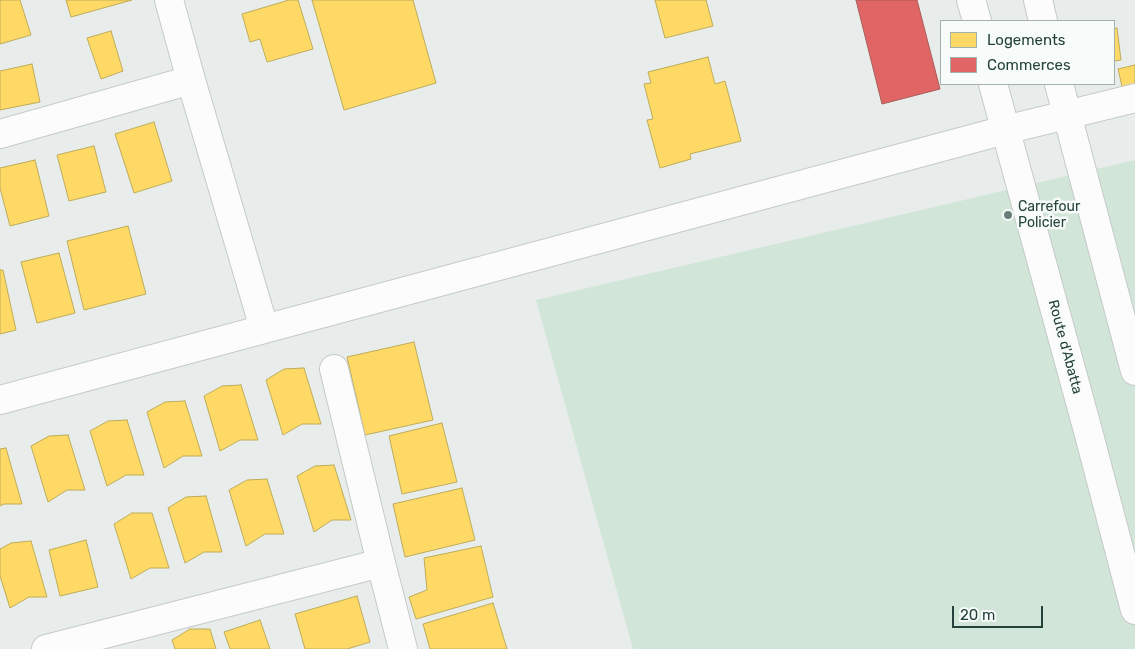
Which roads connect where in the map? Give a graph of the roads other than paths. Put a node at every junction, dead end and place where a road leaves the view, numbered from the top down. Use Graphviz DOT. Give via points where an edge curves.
graph roads {
  1 [pos="971,0"];
  2 [pos="1038,0"];
  3 [pos="176,2"];
  4 [pos="977,20"];
  5 [pos="1043,20"];
  6 [pos="191,80"];
  7 [pos="993,85"];
  8 [pos="1059,85"];
  9 [pos="1135,98"];
  10 [pos="1066,114"];
  11 [pos="1005,130"];
  12 [pos="0,134"];
  13 [pos="264,328"];
  14 [pos="334,370"];
  15 [pos="1135,371"];
  16 [pos="0,400"];
  17 [pos="380,563"];
  18 [pos="1135,610"];
  19 [pos="46,649"];
  20 [pos="403,649"];
  1 -- 4 [label="street"];
  2 -- 5 [label="street"];
  3 -- 6 [label="street"];
  6 -- 12 [label="street"];
  6 -- 13 [label="street"];
  7 -- 11 [label="street, Route d'Abatta"];
  8 -- 10 [label="street"];
  9 -- 10 [label="street"];
  10 -- 11 [label="street"];
  10 -- 15 [label="street"];
  11 -- 13 [label="street"];
  11 -- 18 [label="street, Route d'Abatta"];
  13 -- 16 [label="street"];
  14 -- 17 [label="street"];
  17 -- 19 [label="street"];
  17 -- 20 [label="street"];
}
